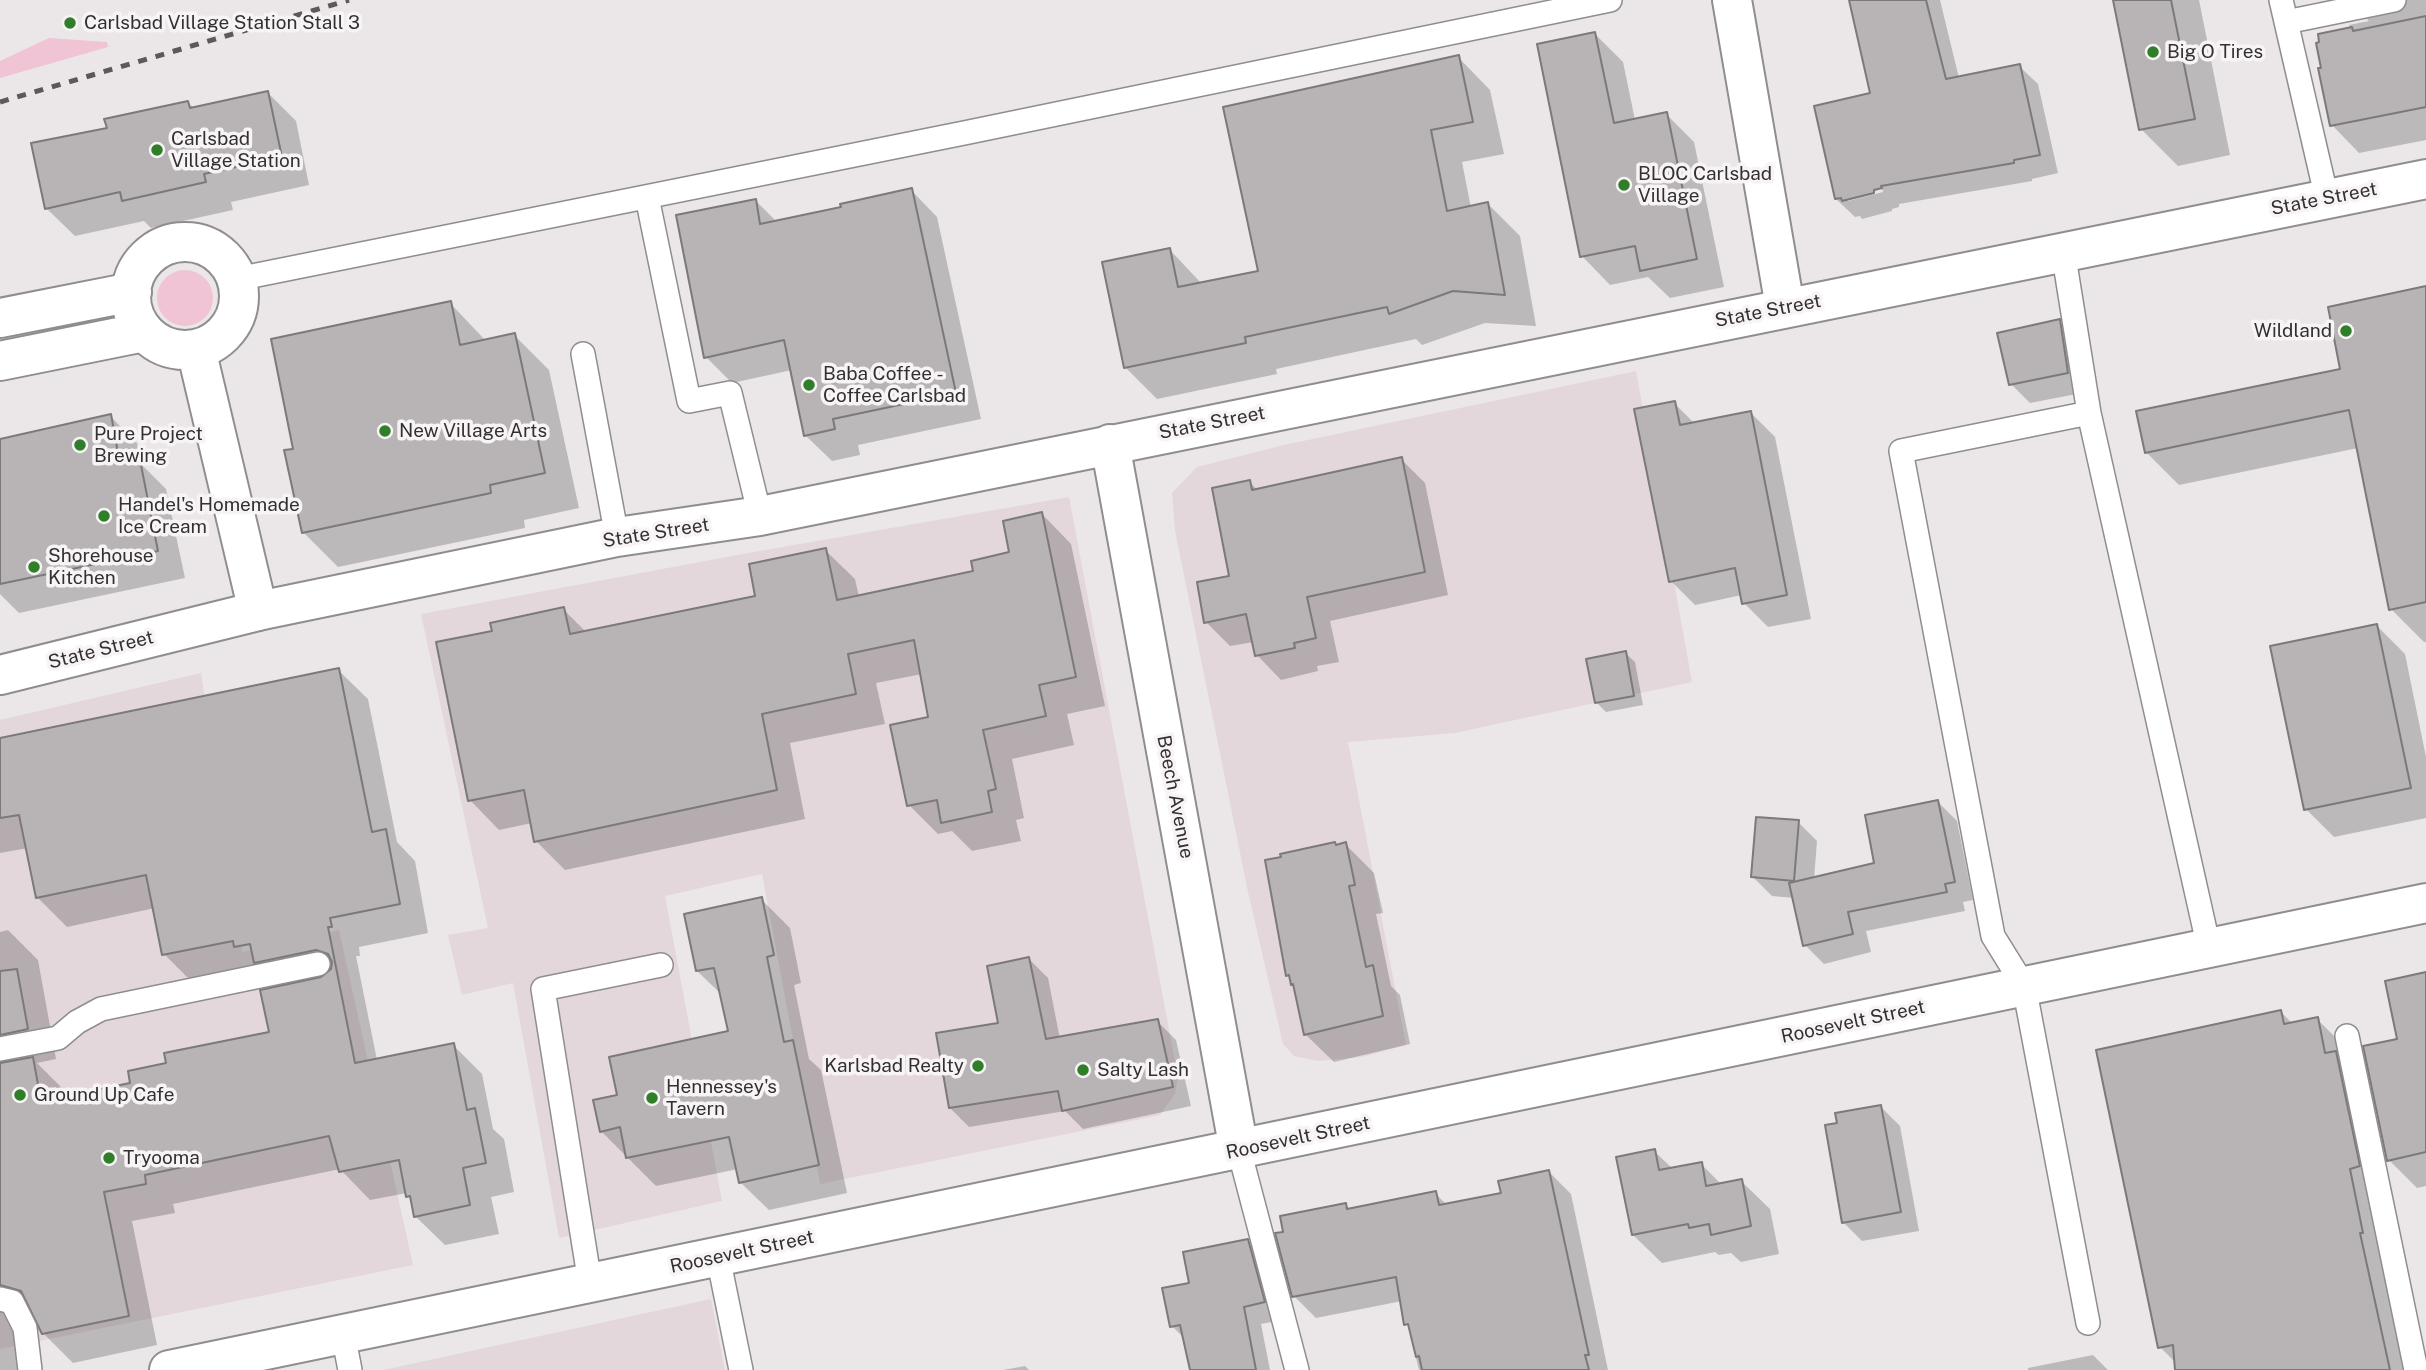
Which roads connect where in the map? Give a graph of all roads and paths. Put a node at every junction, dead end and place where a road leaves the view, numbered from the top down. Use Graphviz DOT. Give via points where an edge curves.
graph roads {
  1 [pos="1610,0"];
  2 [pos="1732,0"];
  3 [pos="2394,0"];
  4 [pos="2284,11"];
  5 [pos="2426,179"];
  6 [pos="647,197"];
  7 [pos="2328,199"];
  8 [pos="2063,251"];
  9 [pos="237,279"];
  10 [pos="132,292"];
  11 [pos="1785,307"];
  12 [pos="0,318"];
  13 [pos="144,332"];
  14 [pos="196,349"];
  15 [pos="583,354"];
  16 [pos="0,361"];
  17 [pos="2088,412"];
  18 [pos="1110,444"];
  19 [pos="760,516"];
  20 [pos="617,537"];
  21 [pos="258,611"];
  22 [pos="0,675"];
  23 [pos="2426,903"];
  24 [pos="2208,948"];
  25 [pos="318,964"];
  26 [pos="661,965"];
  27 [pos="2024,986"];
  28 [pos="2347,1036"];
  29 [pos="0,1049"];
  30 [pos="1239,1150"];
  31 [pos="718,1257"];
  32 [pos="590,1283"];
  33 [pos="0,1298"];
  34 [pos="2088,1323"];
  35 [pos="346,1352"];
  36 [pos="30,1370"];
  37 [pos="169,1370"];
  38 [pos="741,1370"];
  39 [pos="1297,1370"];
  40 [pos="2416,1370"];
  1 -- 6 [label="lane"];
  2 -- 11 [label="street"];
  3 -- 4 [label="lane"];
  4 -- 7 [label="lane"];
  5 -- 7 [label="street, State Street"];
  6 -- 9 [label="lane"];
  6 -- 19 [label="lane" via="689,401 730,393"];
  7 -- 8 [label="street, State Street"];
  8 -- 11 [label="street, State Street"];
  8 -- 17 [label="lane"];
  9 -- 10 [label="street" via="214,251 197,243 179,243 146,258"];
  9 -- 14 [label="street" via="239,295 232,323 210,344"];
  10 -- 12 [label="street"];
  10 -- 13 [label="street" via="132,306"];
  11 -- 18 [label="street, State Street"];
  13 -- 14 [label="street" via="168,347"];
  13 -- 16 [label="street"];
  14 -- 21 [label="street"];
  15 -- 20 [label="lane"];
  17 -- 24 [label="lane"];
  17 -- 27 [label="lane" via="1901,451 1993,936"];
  18 -- 19 [label="street, State Street"];
  18 -- 30 [label="street, Beech Avenue"];
  19 -- 20 [label="street, State Street"];
  20 -- 21 [label="street, State Street"];
  21 -- 22 [label="street, State Street"];
  23 -- 24 [label="street, Roosevelt Street"];
  24 -- 27 [label="street, Roosevelt Street"];
  25 -- 29 [label="lane" via="101,1009 58,1038"];
  26 -- 32 [label="lane" via="542,989"];
  27 -- 30 [label="street, Roosevelt Street"];
  27 -- 34 [label="lane"];
  28 -- 40 [label="lane"];
  30 -- 31 [label="street, Roosevelt Street"];
  30 -- 39 [label="lane"];
  31 -- 32 [label="street, Roosevelt Street"];
  31 -- 38 [label="lane"];
  32 -- 35 [label="street, Roosevelt Street"];
  33 -- 36 [label="lane" via="12,1302 25,1328"];
  35 -- 37 [label="street, Roosevelt Street"];
}
